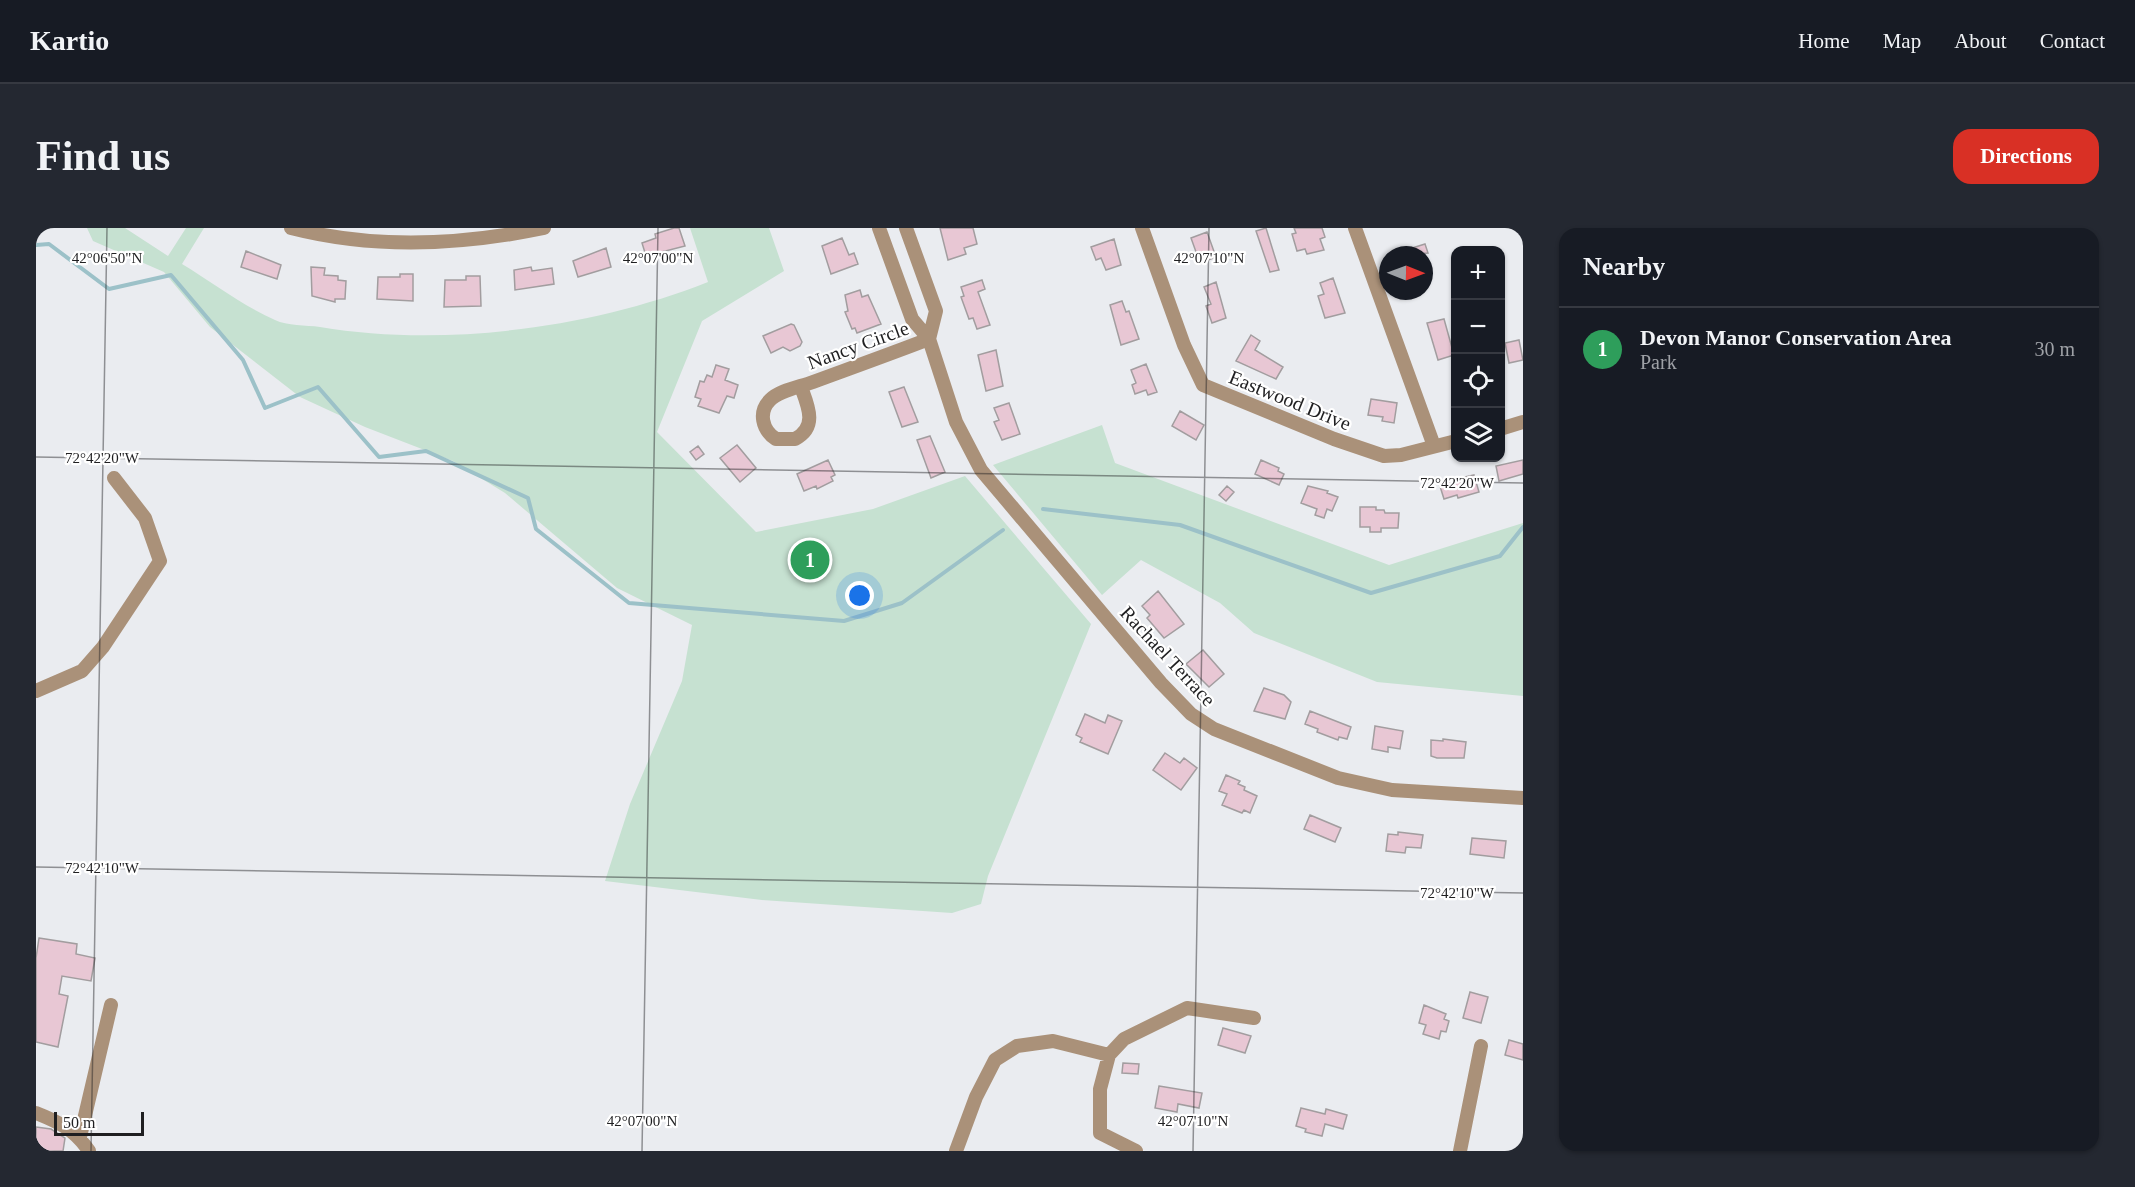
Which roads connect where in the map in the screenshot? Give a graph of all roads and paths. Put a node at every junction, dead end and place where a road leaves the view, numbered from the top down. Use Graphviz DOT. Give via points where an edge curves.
graph roads {
  1 [pos="291,228"];
  2 [pos="544,228"];
  3 [pos="879,228"];
  4 [pos="906,228"];
  5 [pos="1142,228"];
  6 [pos="1355,228"];
  7 [pos="354,233"];
  8 [pos="929,339"];
  9 [pos="801,387"];
  10 [pos="1523,422"];
  11 [pos="1505,427"];
  12 [pos="1451,442"];
  13 [pos="1434,446"];
  14 [pos="114,478"];
  15 [pos="36,691"];
  16 [pos="1523,798"];
  17 [pos="111,1005"];
  18 [pos="1254,1018"];
  19 [pos="1481,1046"];
  20 [pos="1109,1055"];
  21 [pos="36,1113"];
  22 [pos="80,1137"];
  23 [pos="89,1151"];
  24 [pos="956,1151"];
  25 [pos="1136,1151"];
  26 [pos="1460,1151"];
  1 -- 7 [label="street"];
  2 -- 7 [label="street" via="453,240"];
  3 -- 8 [label="street, Rachael Terrace" via="912,319"];
  4 -- 8 [label="street" via="936,311"];
  5 -- 13 [label="street, Eastwood Drive" via="1184,345 1203,385 1384,456 1401,456"];
  6 -- 13 [label="street"];
  8 -- 9 [label="street, Nancy Circle"];
  8 -- 16 [label="street, Rachael Terrace" via="956,422 981,470 1166,688 1202,722 1236,740 1352,782 1406,792"];
  10 -- 11 [label="street"];
  12 -- 13 [label="street, Eastwood Drive"];
  14 -- 15 [label="street" via="145,518 160,561 82,672"];
  17 -- 22 [label="street"];
  18 -- 20 [label="street" via="1187,1008 1124,1039"];
  19 -- 26 [label="street"];
  20 -- 24 [label="street" via="1053,1041 1017,1046 1002,1055 995,1060 976,1097"];
  20 -- 25 [label="street" via="1100,1089 1100,1132"];
  21 -- 22 [label="street" via="62,1122"];
  22 -- 23 [label="street"];
}
